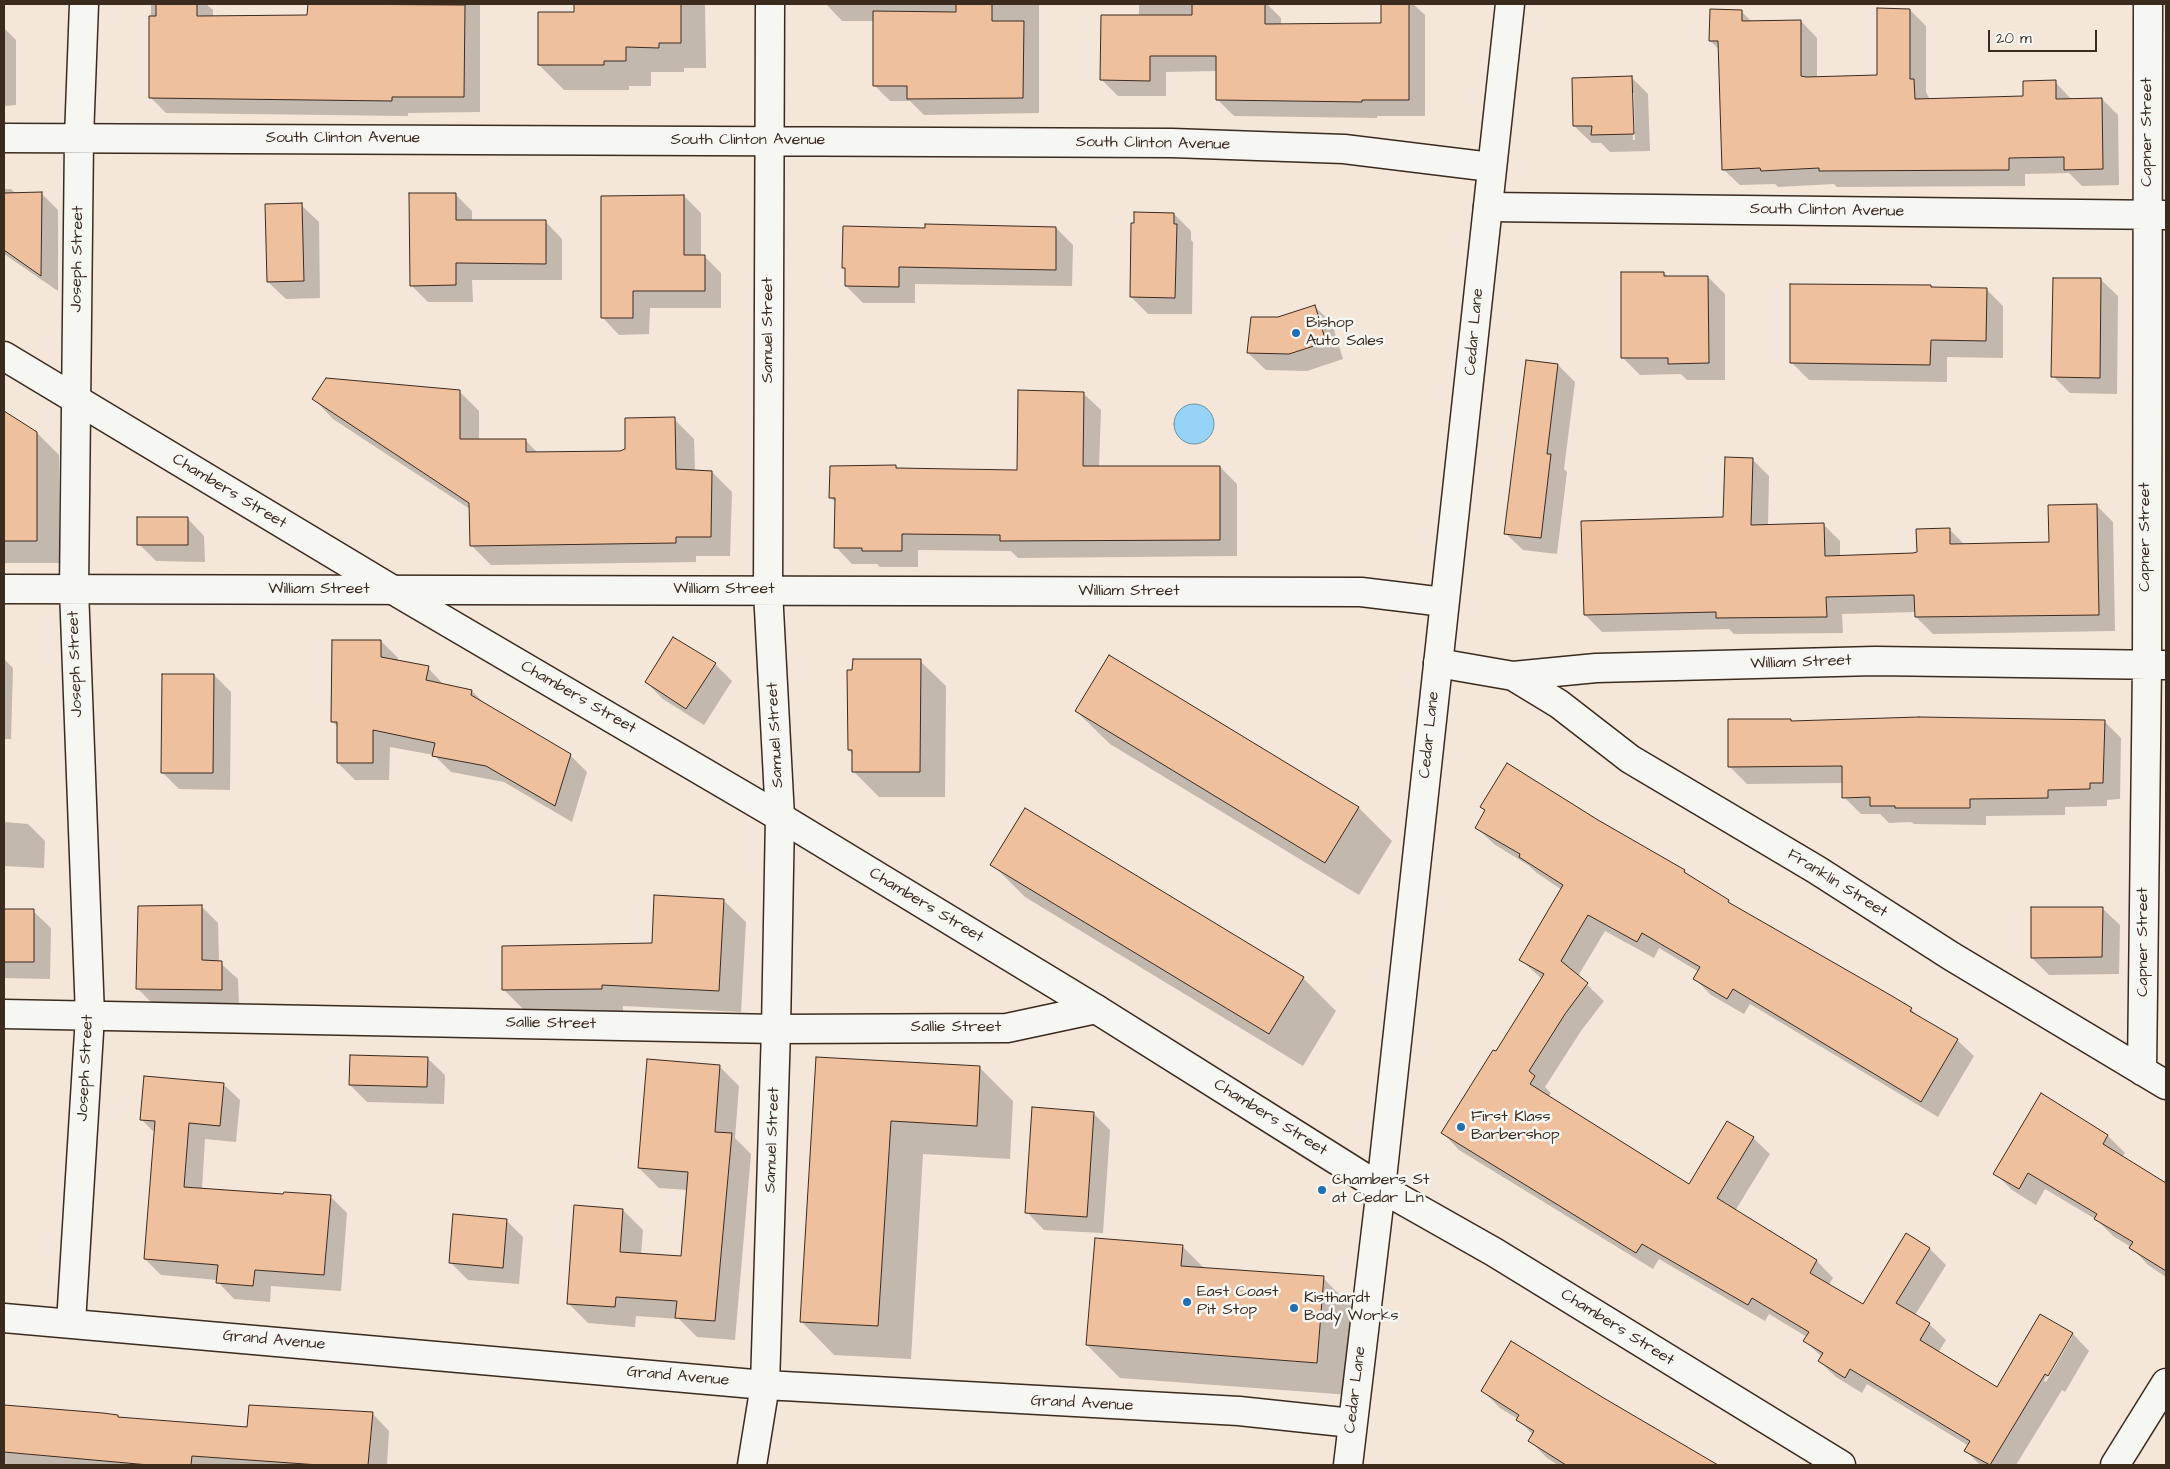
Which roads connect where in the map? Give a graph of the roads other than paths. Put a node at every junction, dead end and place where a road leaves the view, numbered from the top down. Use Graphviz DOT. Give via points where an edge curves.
graph roads {
  1 [pos="84,4"];
  2 [pos="770,4"];
  3 [pos="1510,4"];
  4 [pos="2148,4"];
  5 [pos="4,138"];
  6 [pos="79,138"];
  7 [pos="770,141"];
  8 [pos="1491,166"];
  9 [pos="1488,207"];
  10 [pos="2157,215"];
  11 [pos="4,356"];
  12 [pos="76,400"];
  13 [pos="4,589"];
  14 [pos="74,589"];
  15 [pos="393,590"];
  16 [pos="768,591"];
  17 [pos="1444,602"];
  18 [pos="1438,663"];
  19 [pos="2156,665"];
  20 [pos="1513,676"];
  21 [pos="780,817"];
  22 [pos="1096,1009"];
  23 [pos="4,1014"];
  24 [pos="90,1016"];
  25 [pos="776,1029"];
  26 [pos="2142,1071"];
  27 [pos="2166,1085"];
  28 [pos="1381,1188"];
  29 [pos="4,1318"];
  30 [pos="71,1323"];
  31 [pos="2166,1383"];
  32 [pos="764,1385"];
  33 [pos="1352,1423"];
  34 [pos="752,1465"];
  35 [pos="1348,1465"];
  36 [pos="1841,1465"];
  37 [pos="2115,1465"];
  1 -- 6 [label="street, Joseph Street"];
  2 -- 7 [label="street, Samuel Street"];
  3 -- 8 [label="street, Cedar Lane"];
  4 -- 10 [label="street, Capner Street"];
  5 -- 6 [label="street, South Clinton Avenue"];
  6 -- 7 [label="street, South Clinton Avenue"];
  6 -- 12 [label="street, Joseph Street"];
  7 -- 8 [label="street, South Clinton Avenue" via="1191,144 1344,149"];
  7 -- 16 [label="street, Samuel Street"];
  8 -- 9 [label="street, Cedar Lane"];
  9 -- 10 [label="street, South Clinton Avenue"];
  9 -- 17 [label="street, Cedar Lane"];
  10 -- 19 [label="street, Capner Street"];
  11 -- 12 [label="street, Chambers Street"];
  12 -- 14 [label="street, Joseph Street"];
  12 -- 15 [label="street, Chambers Street"];
  13 -- 14 [label="street, William Street"];
  14 -- 15 [label="street, William Street"];
  14 -- 24 [label="street, Joseph Street"];
  15 -- 16 [label="street, William Street"];
  15 -- 21 [label="street, Chambers Street"];
  16 -- 17 [label="street, William Street" via="1361,592"];
  16 -- 21 [label="street, Samuel Street"];
  17 -- 18 [label="street, Cedar Lane"];
  18 -- 20 [label="street, William Street"];
  18 -- 28 [label="street, Cedar Lane"];
  19 -- 20 [label="street, William Street" via="1875,661 1596,668"];
  19 -- 26 [label="street, Capner Street"];
  20 -- 26 [label="street, Franklin Street" via="1559,704 1630,758"];
  21 -- 22 [label="street, Chambers Street"];
  21 -- 25 [label="street, Samuel Street"];
  22 -- 25 [label="street, Sallie Street" via="1008,1028"];
  22 -- 28 [label="street, Chambers Street"];
  23 -- 24 [label="street, Sallie Street"];
  24 -- 25 [label="street, Sallie Street"];
  24 -- 30 [label="street, Joseph Street"];
  25 -- 32 [label="street, Samuel Street"];
  26 -- 27 [label="street, Franklin Street"];
  28 -- 33 [label="street, Cedar Lane"];
  28 -- 36 [label="street, Chambers Street" via="1494,1252"];
  29 -- 30 [label="street, Grand Avenue"];
  30 -- 32 [label="street, Grand Avenue"];
  31 -- 37 [label="street"];
  32 -- 33 [label="street, Grand Avenue" via="1239,1411"];
  32 -- 34 [label="street, Samuel Street"];
  33 -- 35 [label="street, Cedar Lane"];
}
